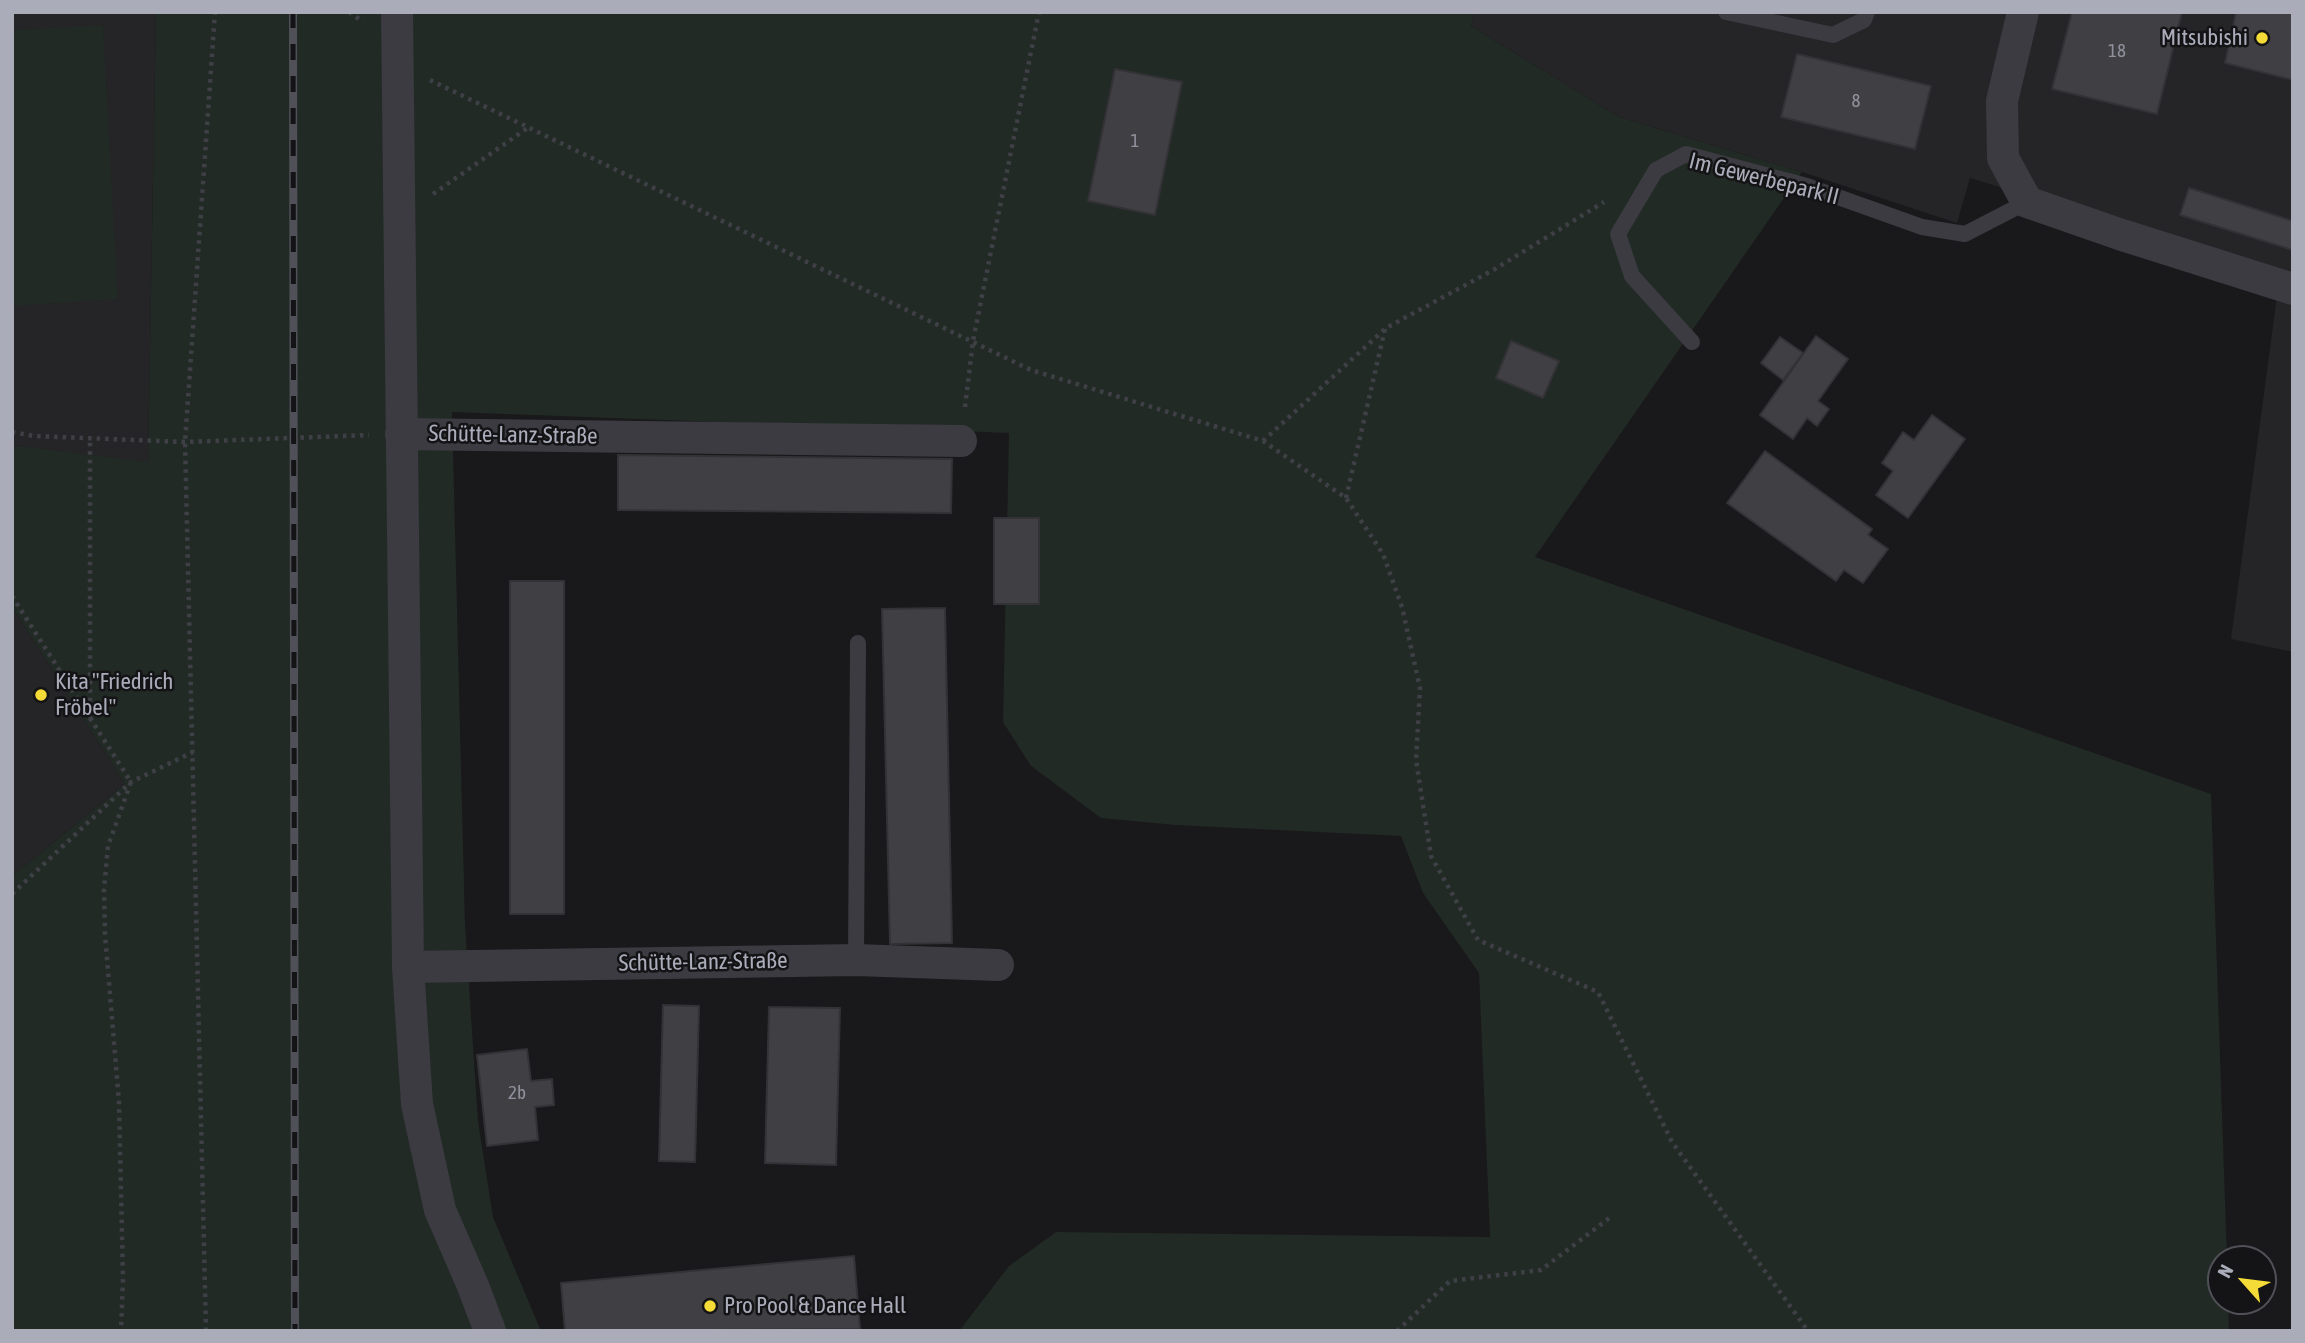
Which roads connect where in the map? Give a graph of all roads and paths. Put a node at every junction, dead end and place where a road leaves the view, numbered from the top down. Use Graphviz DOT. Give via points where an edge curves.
graph roads {
  1 [pos="215,12"];
  2 [pos="397,12"];
  3 [pos="1039,12"];
  4 [pos="1726,12"];
  5 [pos="1867,12"];
  6 [pos="2023,12"];
  7 [pos="397,66"];
  8 [pos="530,126"];
  9 [pos="1610,198"];
  10 [pos="2028,202"];
  11 [pos="399,218"];
  12 [pos="2293,289"];
  13 [pos="1385,328"];
  14 [pos="973,341"];
  15 [pos="1692,342"];
  16 [pos="12,432"];
  17 [pos="401,434"];
  18 [pos="336,436"];
  19 [pos="90,437"];
  20 [pos="961,441"];
  21 [pos="1263,441"];
  22 [pos="185,442"];
  23 [pos="1346,498"];
  24 [pos="12,596"];
  25 [pos="858,643"];
  26 [pos="90,718"];
  27 [pos="192,752"];
  28 [pos="131,782"];
  29 [pos="12,894"];
  30 [pos="856,960"];
  31 [pos="998,965"];
  32 [pos="408,967"];
  33 [pos="1612,1216"];
  34 [pos="121,1331"];
  35 [pos="205,1331"];
  36 [pos="490,1331"];
  37 [pos="1397,1331"];
  38 [pos="1808,1331"];
  1 -- 22 [label="path"];
  2 -- 7 [label="street, Schütte-Lanz-Straße"];
  3 -- 14 [label="path"];
  4 -- 5 [label="lane" via="1833,35 1864,20"];
  6 -- 10 [label="street" via="2002,100 2003,158"];
  7 -- 8 [label="path"];
  7 -- 11 [label="street, Schütte-Lanz-Straße"];
  8 -- 11 [label="path"];
  8 -- 14 [label="path"];
  9 -- 13 [label="path" via="1496,269"];
  10 -- 12 [label="street"];
  10 -- 15 [label="lane, Im Gewerbepark II" via="1965,234 1922,227 1807,186 1686,154 1656,170 1618,234 1632,276"];
  11 -- 17 [label="street, Schütte-Lanz-Straße"];
  13 -- 21 [label="path"];
  13 -- 23 [label="path"];
  14 -- 20 [label="path"];
  14 -- 21 [label="path" via="1031,370"];
  16 -- 19 [label="path"];
  17 -- 20 [label="street, Schütte-Lanz-Straße"];
  17 -- 32 [label="street, Schütte-Lanz-Straße"];
  18 -- 22 [label="path"];
  19 -- 22 [label="path"];
  19 -- 26 [label="path"];
  21 -- 23 [label="path"];
  22 -- 27 [label="path"];
  23 -- 38 [label="path" via="1383,554 1402,607 1420,688 1416,760 1431,856 1444,880 1478,940 1598,992 1672,1142"];
  24 -- 26 [label="path"];
  25 -- 30 [label="lane"];
  26 -- 28 [label="path"];
  27 -- 28 [label="path"];
  27 -- 35 [label="path"];
  28 -- 29 [label="path"];
  28 -- 34 [label="path" via="108,846 104,888 119,1102"];
  30 -- 31 [label="street, Schütte-Lanz-Straße"];
  30 -- 32 [label="street, Schütte-Lanz-Straße"];
  32 -- 36 [label="street, Schütte-Lanz-Straße" via="417,1104 440,1210"];
  33 -- 37 [label="path" via="1541,1270 1450,1281"];
}
